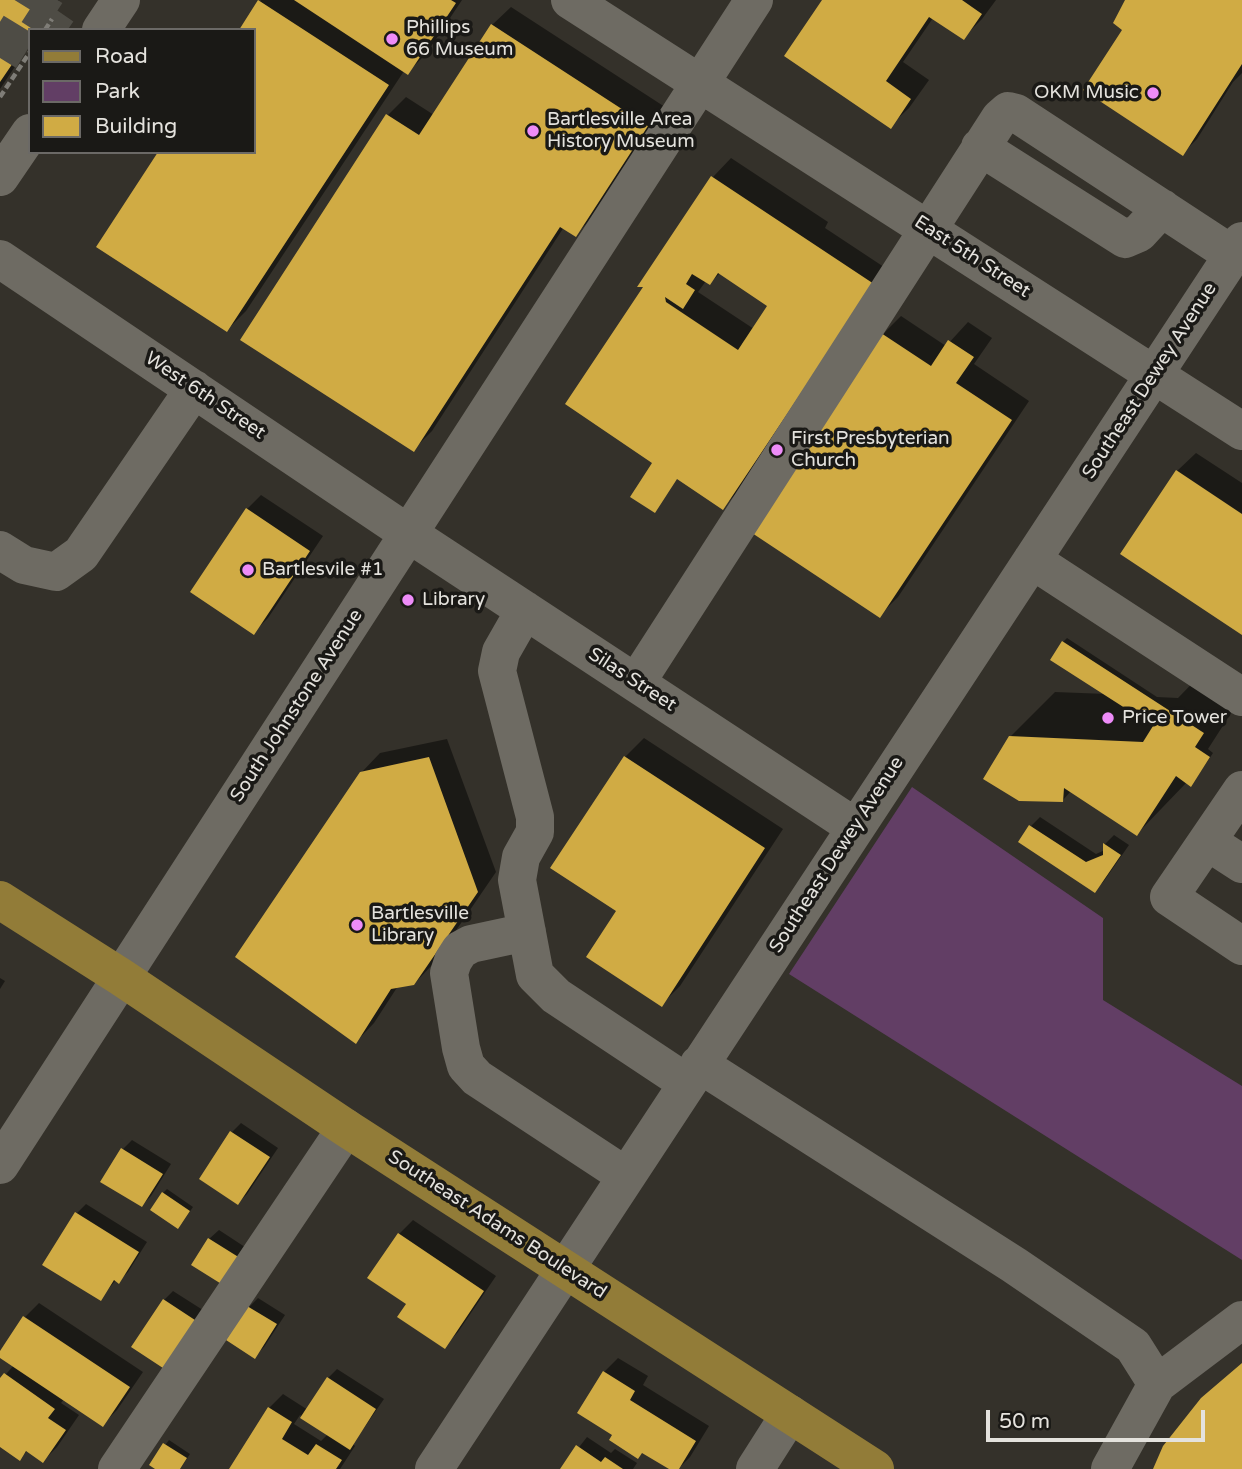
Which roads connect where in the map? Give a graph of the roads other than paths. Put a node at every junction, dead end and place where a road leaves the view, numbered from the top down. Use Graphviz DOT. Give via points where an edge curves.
graph roads {
  1 [pos="121,0"];
  2 [pos="570,0"];
  3 [pos="754,0"];
  4 [pos="102,28"];
  5 [pos="701,83"];
  6 [pos="28,137"];
  7 [pos="980,147"];
  8 [pos="0,177"];
  9 [pos="1162,208"];
  10 [pos="928,228"];
  11 [pos="1237,248"];
  12 [pos="0,259"];
  13 [pos="1155,374"];
  14 [pos="194,389"];
  15 [pos="1242,431"];
  16 [pos="409,534"];
  17 [pos="0,550"];
  18 [pos="1032,560"];
  19 [pos="525,610"];
  20 [pos="636,683"];
  21 [pos="1242,696"];
  22 [pos="1242,790"];
  23 [pos="855,827"];
  24 [pos="1208,842"];
  25 [pos="1242,864"];
  26 [pos="0,900"];
  27 [pos="527,932"];
  28 [pos="1242,946"];
  29 [pos="121,977"];
  30 [pos="693,1073"];
  31 [pos="346,1128"];
  32 [pos="0,1165"];
  33 [pos="626,1176"];
  34 [pos="565,1268"];
  35 [pos="1242,1320"];
  36 [pos="1157,1384"];
  37 [pos="790,1414"];
  38 [pos="117,1469"];
  39 [pos="434,1469"];
  40 [pos="755,1469"];
  41 [pos="875,1469"];
  42 [pos="1110,1469"];
  1 -- 4 [label="street"];
  2 -- 5 [label="street, East 5th Street"];
  3 -- 5 [label="street, South Johnstone Avenue"];
  5 -- 10 [label="street, East 5th Street"];
  5 -- 16 [label="street, South Johnstone Avenue"];
  6 -- 8 [label="street"];
  7 -- 9 [label="street" via="1125,239 1139,233"];
  7 -- 9 [label="street" via="1000,118 1008,111 1016,113"];
  7 -- 10 [label="street"];
  9 -- 11 [label="street"];
  10 -- 13 [label="street, East 5th Street"];
  10 -- 20 [label="street"];
  11 -- 13 [label="street, Southeast Dewey Avenue"];
  12 -- 14 [label="street, West 6th Street"];
  13 -- 15 [label="street, East 5th Street"];
  13 -- 18 [label="street, Southeast Dewey Avenue"];
  14 -- 16 [label="street, West 6th Street"];
  14 -- 17 [label="street" via="81,554 56,572 24,565"];
  16 -- 19 [label="street, Silas Street"];
  16 -- 29 [label="street, South Johnstone Avenue"];
  18 -- 21 [label="street"];
  18 -- 23 [label="street, Southeast Dewey Avenue"];
  19 -- 20 [label="street, Silas Street"];
  19 -- 27 [label="street" via="501,652 497,671 535,817 536,832 521,857 517,880"];
  20 -- 23 [label="street, Silas Street"];
  22 -- 24 [label="street"];
  23 -- 30 [label="street, Southeast Dewey Avenue"];
  24 -- 25 [label="street"];
  24 -- 28 [label="street" via="1169,897"];
  26 -- 29 [label="main road, Southeast Adams Boulevard"];
  27 -- 30 [label="street" via="535,975 556,996"];
  27 -- 33 [label="street" via="471,944 453,961 449,973 466,1066 477,1079"];
  29 -- 31 [label="main road, Southeast Adams Boulevard"];
  29 -- 32 [label="street, South Johnstone Avenue"];
  30 -- 33 [label="street, Southeast Dewey Avenue"];
  30 -- 36 [label="street" via="1014,1265 1133,1346"];
  31 -- 34 [label="main road, Southeast Adams Boulevard"];
  31 -- 38 [label="street"];
  33 -- 34 [label="street, Southeast Dewey Avenue"];
  34 -- 37 [label="main road, Southeast Adams Boulevard"];
  34 -- 39 [label="street, Southeast Dewey Avenue"];
  35 -- 36 [label="street"];
  36 -- 42 [label="street"];
  37 -- 40 [label="street"];
  37 -- 41 [label="main road, Southeast Adams Boulevard"];
}
